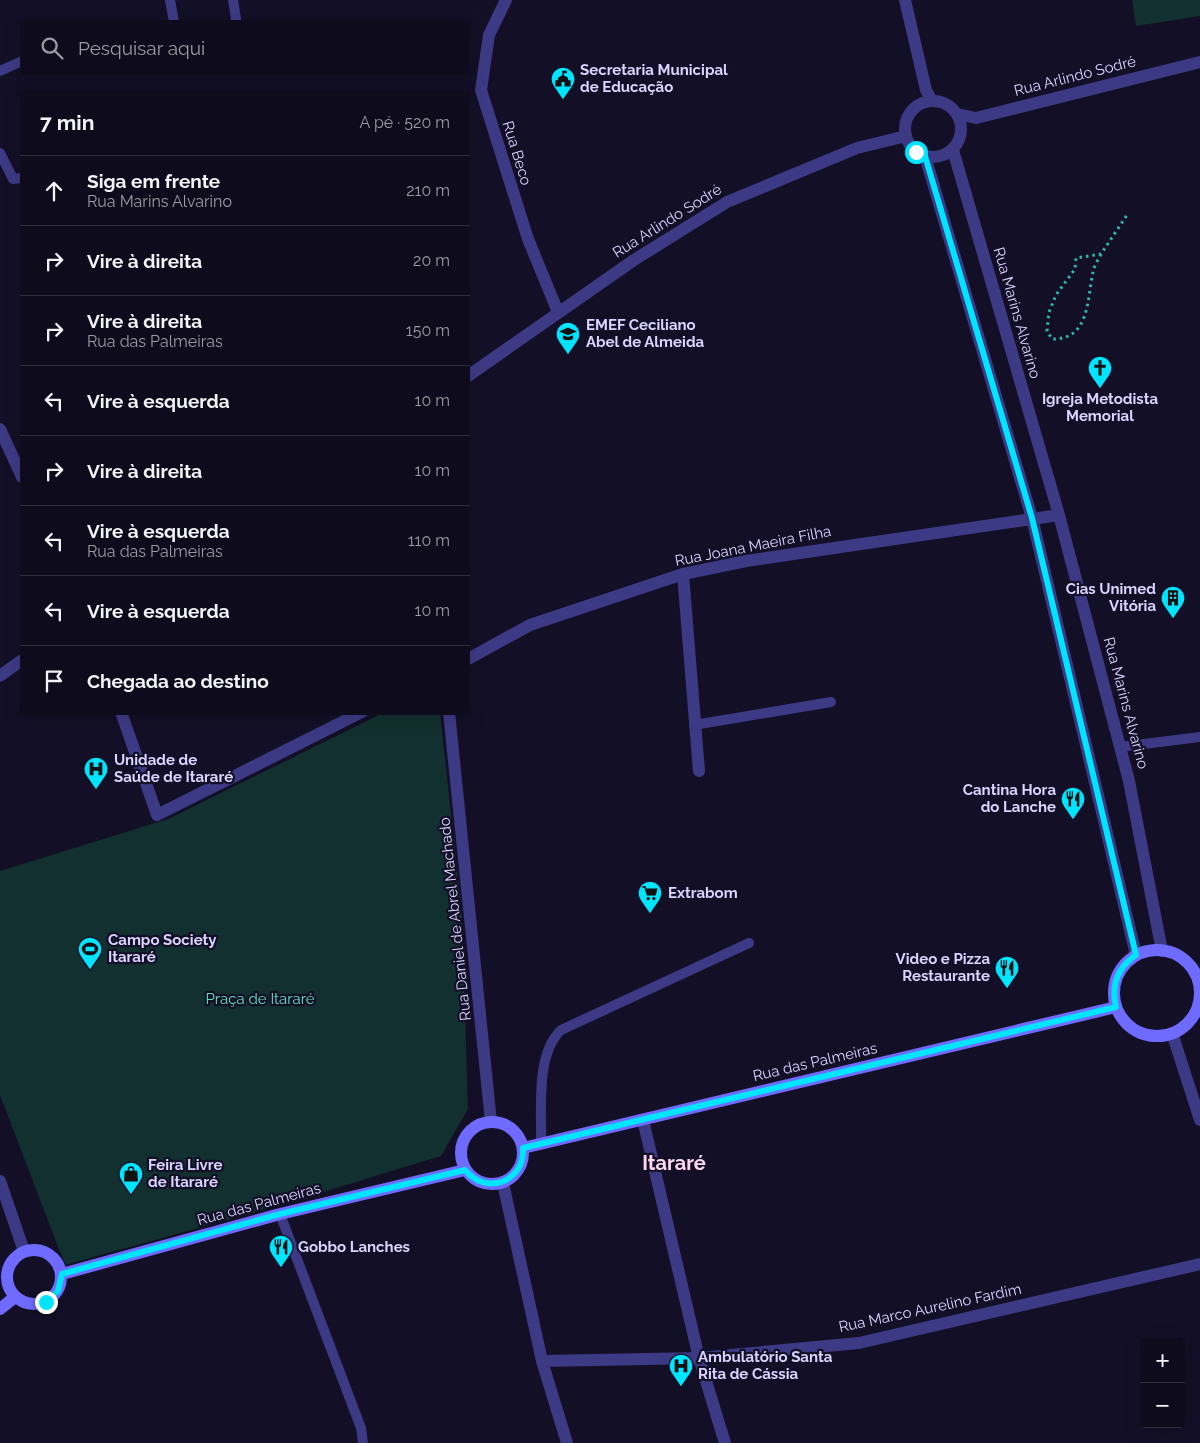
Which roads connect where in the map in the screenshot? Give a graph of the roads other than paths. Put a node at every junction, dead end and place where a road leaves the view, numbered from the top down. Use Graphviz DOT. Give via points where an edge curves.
graph roads {
  1 [pos="170,0"];
  2 [pos="233,0"];
  3 [pos="506,0"];
  4 [pos="904,0"];
  5 [pos="236,19"];
  6 [pos="174,20"];
  7 [pos="20,62"];
  8 [pos="1200,62"];
  9 [pos="0,71"];
  10 [pos="932,101"];
  11 [pos="957,114"];
  12 [pos="906,136"];
  13 [pos="953,150"];
  14 [pos="0,152"];
  15 [pos="925,156"];
  16 [pos="18,179"];
  17 [pos="558,312"];
  18 [pos="470,375"];
  19 [pos="0,429"];
  20 [pos="20,473"];
  21 [pos="1059,514"];
  22 [pos="1032,518"];
  23 [pos="683,574"];
  24 [pos="470,658"];
  25 [pos="20,661"];
  26 [pos="0,676"];
  27 [pos="831,702"];
  28 [pos="122,715"];
  29 [pos="356,715"];
  30 [pos="449,715"];
  31 [pos="694,725"];
  32 [pos="1200,737"];
  33 [pos="1120,747"];
  34 [pos="699,771"];
  35 [pos="749,943"];
  36 [pos="1162,951"];
  37 [pos="1136,955"];
  38 [pos="1199,986"];
  39 [pos="1116,1007"];
  40 [pos="1172,1033"];
  41 [pos="643,1120"];
  42 [pos="1200,1120"];
  43 [pos="491,1122"];
  44 [pos="541,1144"];
  45 [pos="523,1148"];
  46 [pos="465,1170"];
  47 [pos="0,1181"];
  48 [pos="503,1183"];
  49 [pos="280,1214"];
  50 [pos="24,1251"];
  51 [pos="1200,1264"];
  52 [pos="62,1274"];
  53 [pos="14,1297"];
  54 [pos="0,1309"];
  55 [pos="699,1358"];
  56 [pos="542,1361"];
  57 [pos="362,1443"];
  58 [pos="567,1443"];
  59 [pos="724,1443"];
  1 -- 6 [label="lane"];
  2 -- 5 [label="lane"];
  3 -- 17 [label="street, Rua Beco" via="489,35 481,90 528,239"];
  4 -- 10 [label="street" via="926,90"];
  7 -- 9 [label="lane"];
  8 -- 11 [label="street, Rua Arlindo Sodré" via="976,118"];
  10 -- 11 [label="street" via="942,102"];
  10 -- 12 [label="street" via="914,108 908,116"];
  11 -- 13 [label="street" via="962,133"];
  12 -- 15 [label="street" via="916,152"];
  12 -- 17 [label="street, Rua Arlindo Sodré" via="857,148 727,202"];
  13 -- 15 [label="street" via="944,155"];
  13 -- 21 [label="street, Rua Marins Alvarino"];
  14 -- 16 [label="lane"];
  15 -- 22 [label="street"];
  17 -- 18 [label="street, Rua Arlindo Sodré"];
  19 -- 20 [label="street"];
  21 -- 22 [label="street, Rua Joana Maeira Filha"];
  21 -- 33 [label="street, Rua Marins Alvarino"];
  22 -- 23 [label="street, Rua Joana Maeira Filha" via="746,561"];
  22 -- 37 [label="street"];
  23 -- 24 [label="street, Rua Joana Maeira Filha" via="530,625"];
  23 -- 31 [label="street"];
  25 -- 26 [label="street"];
  27 -- 31 [label="lane"];
  28 -- 29 [label="street" via="156,815"];
  30 -- 43 [label="street, Rua Daniel de Abrel Machado"];
  31 -- 34 [label="street"];
  32 -- 33 [label="lane"];
  33 -- 36 [label="street, Rua Marins Alvarino" via="1130,781"];
  35 -- 44 [label="lane" via="561,1030 552,1039 543,1066"];
  36 -- 37 [label="street"];
  36 -- 38 [label="street" via="1176,955 1188,964"];
  37 -- 39 [label="street" via="1124,965 1117,977"];
  38 -- 40 [label="street" via="1200,995 1194,1014"];
  39 -- 40 [label="street" via="1126,1023 1138,1032 1153,1036"];
  39 -- 41 [label="street, Rua das Palmeiras"];
  40 -- 42 [label="street"];
  41 -- 44 [label="street, Rua das Palmeiras"];
  41 -- 55 [label="street"];
  43 -- 45 [label="street" via="510,1128"];
  43 -- 46 [label="street" via="474,1128 463,1142 461,1159"];
  44 -- 45 [label="street, Rua das Palmeiras"];
  45 -- 48 [label="street" via="519,1169"];
  46 -- 48 [label="street" via="482,1183"];
  46 -- 49 [label="street, Rua das Palmeiras"];
  47 -- 50 [label="street"];
  48 -- 56 [label="street"];
  49 -- 52 [label="street, Rua das Palmeiras"];
  49 -- 57 [label="lane" via="361,1428"];
  50 -- 52 [label="street" via="41,1250 55,1259"];
  50 -- 53 [label="street" via="10,1263 6,1281"];
  51 -- 55 [label="street, Rua Marco Aurelino Fardim" via="860,1343"];
  52 -- 53 [label="street" via="58,1291 46,1302 29,1305"];
  53 -- 54 [label="street"];
  55 -- 56 [label="street, Rua Marco Aurelino Fardim"];
  55 -- 59 [label="street"];
  56 -- 58 [label="street"];
}
